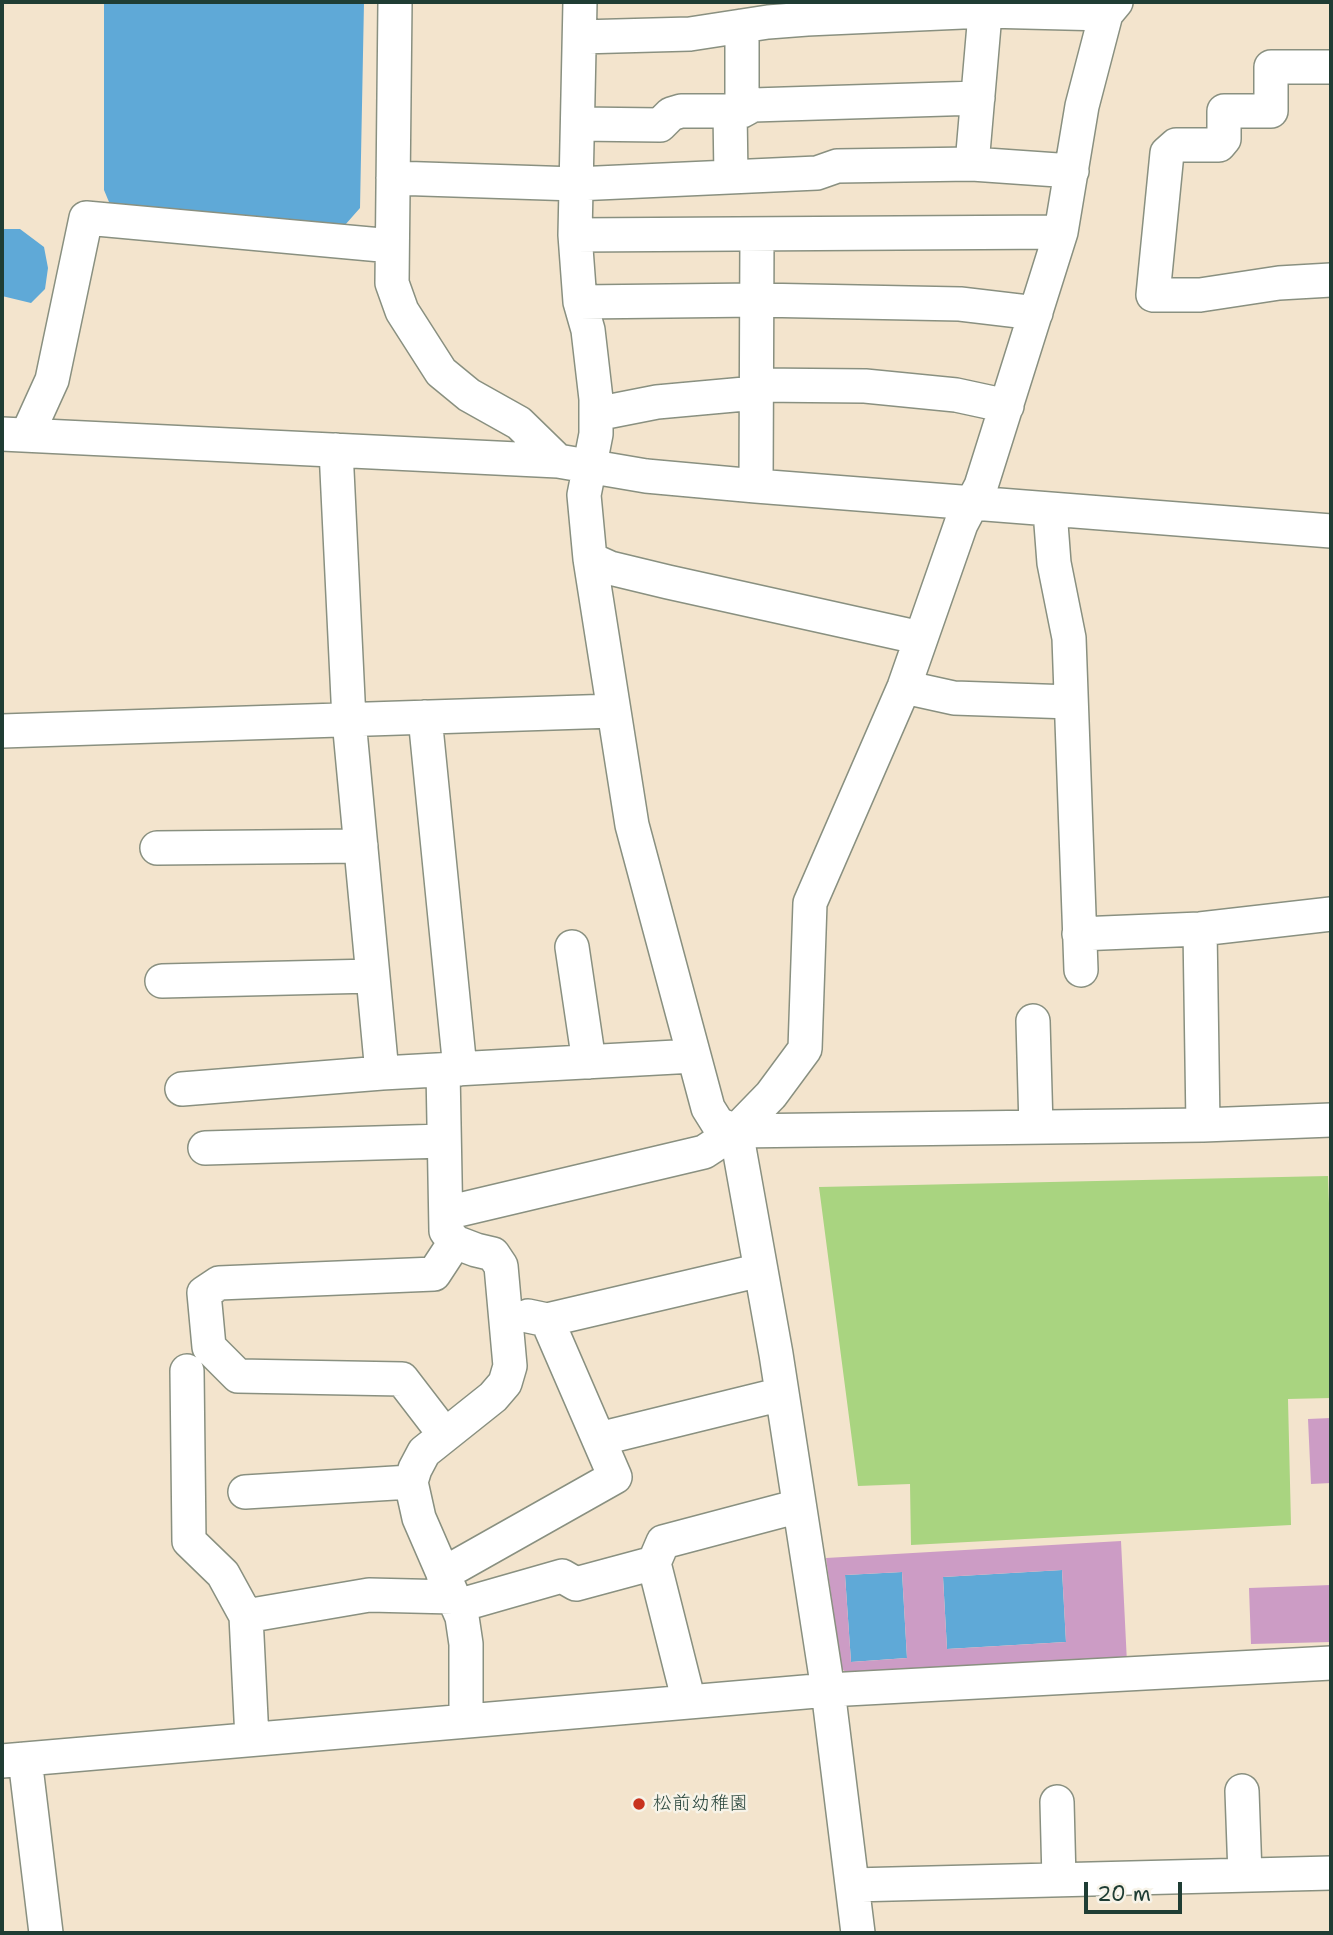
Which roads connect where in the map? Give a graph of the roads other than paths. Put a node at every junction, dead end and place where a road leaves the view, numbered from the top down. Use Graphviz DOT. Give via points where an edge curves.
graph roads {
  1 [pos="395,2"];
  2 [pos="580,2"];
  3 [pos="986,6"];
  4 [pos="1111,8"];
  5 [pos="807,10"];
  6 [pos="742,26"];
  7 [pos="580,37"];
  8 [pos="1331,66"];
  9 [pos="978,98"];
  10 [pos="736,111"];
  11 [pos="578,124"];
  12 [pos="972,164"];
  13 [pos="1072,171"];
  14 [pos="731,177"];
  15 [pos="393,178"];
  16 [pos="576,184"];
  17 [pos="1061,232"];
  18 [pos="757,233"];
  19 [pos="575,235"];
  20 [pos="392,246"];
  21 [pos="1331,280"];
  22 [pos="757,300"];
  23 [pos="580,302"];
  24 [pos="1036,313"];
  25 [pos="756,389"];
  26 [pos="1007,406"];
  27 [pos="596,414"];
  28 [pos="14,434"];
  29 [pos="336,450"];
  30 [pos="573,463"];
  31 [pos="756,486"];
  32 [pos="971,504"];
  33 [pos="1050,511"];
  34 [pos="1331,531"];
  35 [pos="590,559"];
  36 [pos="921,638"];
  37 [pos="904,687"];
  38 [pos="1071,702"];
  39 [pos="614,711"];
  40 [pos="425,717"];
  41 [pos="349,720"];
  42 [pos="2,731"];
  43 [pos="361,846"];
  44 [pos="158,848"];
  45 [pos="1331,914"];
  46 [pos="1200,929"];
  47 [pos="1079,934"];
  48 [pos="572,947"];
  49 [pos="1081,970"];
  50 [pos="373,976"];
  51 [pos="162,981"];
  52 [pos="1033,1021"];
  53 [pos="694,1056"];
  54 [pos="589,1062"];
  55 [pos="452,1070"];
  56 [pos="382,1073"];
  57 [pos="182,1089"];
  58 [pos="1331,1120"];
  59 [pos="1203,1125"];
  60 [pos="1036,1127"];
  61 [pos="736,1131"];
  62 [pos="444,1141"];
  63 [pos="205,1148"];
  64 [pos="450,1227"];
  65 [pos="761,1270"];
  66 [pos="505,1312"];
  67 [pos="547,1320"];
  68 [pos="187,1371"];
  69 [pos="782,1394"];
  70 [pos="445,1436"];
  71 [pos="599,1439"];
  72 [pos="411,1482"];
  73 [pos="245,1492"];
  74 [pos="799,1506"];
  75 [pos="654,1563"];
  76 [pos="451,1592"];
  77 [pos="246,1616"];
  78 [pos="1331,1662"];
  79 [pos="828,1690"];
  80 [pos="689,1702"];
  81 [pos="466,1721"];
  82 [pos="252,1739"];
  83 [pos="13,1760"];
  84 [pos="1242,1790"];
  85 [pos="1057,1802"];
  86 [pos="1331,1873"];
  87 [pos="1245,1875"];
  88 [pos="1059,1880"];
  89 [pos="852,1885"];
  90 [pos="46,1933"];
  91 [pos="858,1933"];
  1 -- 15 [label="street"];
  2 -- 7 [label="street"];
  3 -- 4 [label="street"];
  3 -- 5 [label="street"];
  3 -- 9 [label="street"];
  4 -- 13 [label="street" via="1083,106"];
  5 -- 6 [label="street"];
  6 -- 7 [label="street" via="690,34"];
  6 -- 10 [label="street"];
  7 -- 11 [label="street"];
  8 -- 21 [label="street" via="1271,67 1271,111 1224,111 1224,139 1219,145 1175,145 1167,153 1153,295 1200,295"];
  9 -- 10 [label="street" via="753,105"];
  9 -- 12 [label="street"];
  10 -- 11 [label="street" via="681,111 660,125"];
  10 -- 14 [label="street"];
  11 -- 16 [label="street"];
  12 -- 13 [label="street"];
  12 -- 14 [label="street" via="837,166 817,173"];
  13 -- 17 [label="street"];
  14 -- 16 [label="street"];
  15 -- 16 [label="street"];
  15 -- 20 [label="street"];
  16 -- 19 [label="street"];
  17 -- 18 [label="street"];
  17 -- 24 [label="street"];
  18 -- 19 [label="street"];
  18 -- 22 [label="street"];
  19 -- 23 [label="street"];
  20 -- 28 [label="street" via="86,218 52,380"];
  20 -- 30 [label="street" via="391,283 402,312 441,372"];
  22 -- 23 [label="street"];
  22 -- 24 [label="street" via="960,304"];
  22 -- 25 [label="street"];
  23 -- 27 [label="street" via="588,330"];
  24 -- 26 [label="street"];
  25 -- 26 [label="street" via="865,386 956,395"];
  25 -- 27 [label="street"];
  25 -- 31 [label="street"];
  26 -- 32 [label="street"];
  27 -- 30 [label="street" via="596,434"];
  28 -- 29 [label="street"];
  29 -- 30 [label="street"];
  29 -- 41 [label="street"];
  30 -- 31 [label="street" via="646,476"];
  30 -- 35 [label="street" via="584,495"];
  31 -- 32 [label="street"];
  32 -- 33 [label="street"];
  32 -- 36 [label="street"];
  33 -- 34 [label="street"];
  33 -- 38 [label="street" via="1054,563 1069,638"];
  35 -- 36 [label="street" via="668,582"];
  35 -- 39 [label="street"];
  36 -- 37 [label="street"];
  37 -- 38 [label="street" via="954,698"];
  37 -- 61 [label="street" via="810,903 806,1049"];
  38 -- 47 [label="street"];
  39 -- 40 [label="street"];
  39 -- 53 [label="street" via="632,824"];
  40 -- 41 [label="street"];
  40 -- 55 [label="street"];
  41 -- 42 [label="street"];
  41 -- 43 [label="street"];
  43 -- 44 [label="street"];
  43 -- 50 [label="street"];
  45 -- 46 [label="street"];
  46 -- 47 [label="street"];
  46 -- 59 [label="street"];
  47 -- 49 [label="street"];
  48 -- 54 [label="street"];
  50 -- 51 [label="street"];
  50 -- 56 [label="street"];
  52 -- 60 [label="street"];
  53 -- 54 [label="street"];
  53 -- 61 [label="street" via="708,1108 718,1124"];
  54 -- 55 [label="street"];
  55 -- 56 [label="street"];
  55 -- 62 [label="street"];
  56 -- 57 [label="street"];
  58 -- 59 [label="street"];
  59 -- 60 [label="street"];
  60 -- 61 [label="street"];
  61 -- 64 [label="street" via="704,1152"];
  61 -- 65 [label="street"];
  62 -- 63 [label="street"];
  62 -- 64 [label="street"];
  64 -- 66 [label="street" via="493,1254 501,1266"];
  64 -- 70 [label="street" via="435,1274 219,1283 204,1293 208,1347 238,1376 402,1379"];
  65 -- 67 [label="street"];
  65 -- 69 [label="street"];
  66 -- 67 [label="street"];
  66 -- 70 [label="street" via="510,1366 505,1383"];
  67 -- 71 [label="street"];
  68 -- 77 [label="street" via="189,1541 223,1574"];
  69 -- 71 [label="street"];
  69 -- 74 [label="street"];
  70 -- 72 [label="street" via="424,1452"];
  71 -- 76 [label="street" via="615,1477"];
  72 -- 73 [label="street"];
  72 -- 76 [label="street" via="419,1518"];
  74 -- 75 [label="street" via="663,1542"];
  74 -- 79 [label="street"];
  75 -- 76 [label="street" via="576,1584 562,1576"];
  75 -- 80 [label="street"];
  76 -- 77 [label="street" via="369,1595"];
  76 -- 81 [label="street" via="462,1617 466,1644"];
  77 -- 82 [label="street"];
  78 -- 79 [label="street"];
  79 -- 80 [label="street"];
  79 -- 89 [label="street"];
  80 -- 81 [label="street"];
  81 -- 82 [label="street"];
  82 -- 83 [label="street"];
  83 -- 90 [label="street"];
  84 -- 87 [label="street"];
  85 -- 88 [label="street"];
  86 -- 87 [label="street"];
  87 -- 88 [label="street"];
  88 -- 89 [label="street"];
  89 -- 91 [label="street"];
}
